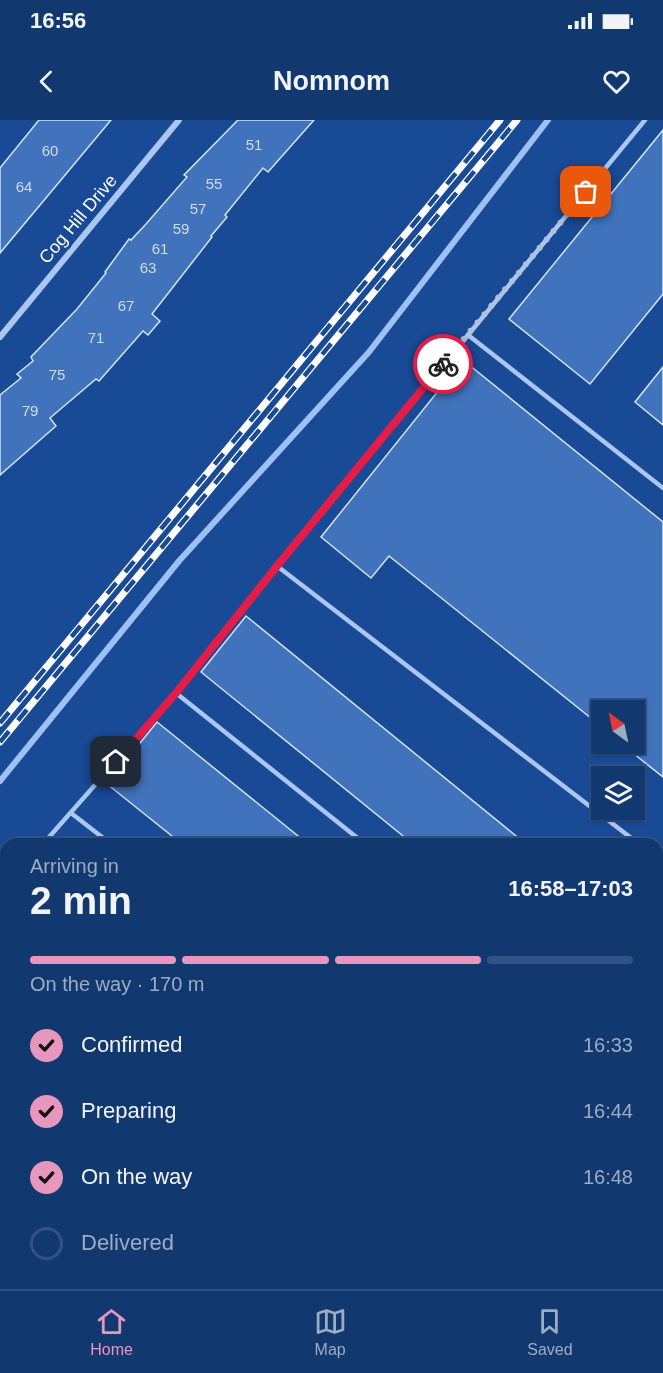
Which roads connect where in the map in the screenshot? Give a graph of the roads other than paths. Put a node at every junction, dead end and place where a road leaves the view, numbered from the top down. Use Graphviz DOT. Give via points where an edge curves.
graph roads {
  1 [pos="179,120"];
  2 [pos="645,120"];
  3 [pos="468,334"];
  4 [pos="0,337"];
  5 [pos="663,488"];
  6 [pos="277,566"];
  7 [pos="176,693"];
  8 [pos="71,813"];
  9 [pos="48,838"];
  10 [pos="103,838"];
  11 [pos="357,838"];
  12 [pos="631,838"];
  1 -- 4 [label="street, Cog Hill Drive"];
  2 -- 3 [label="lane"];
  3 -- 5 [label="lane"];
  3 -- 6 [label="lane"];
  6 -- 7 [label="lane"];
  6 -- 12 [label="lane"];
  7 -- 8 [label="lane"];
  7 -- 11 [label="lane"];
  8 -- 9 [label="lane"];
  8 -- 10 [label="lane"];
}
